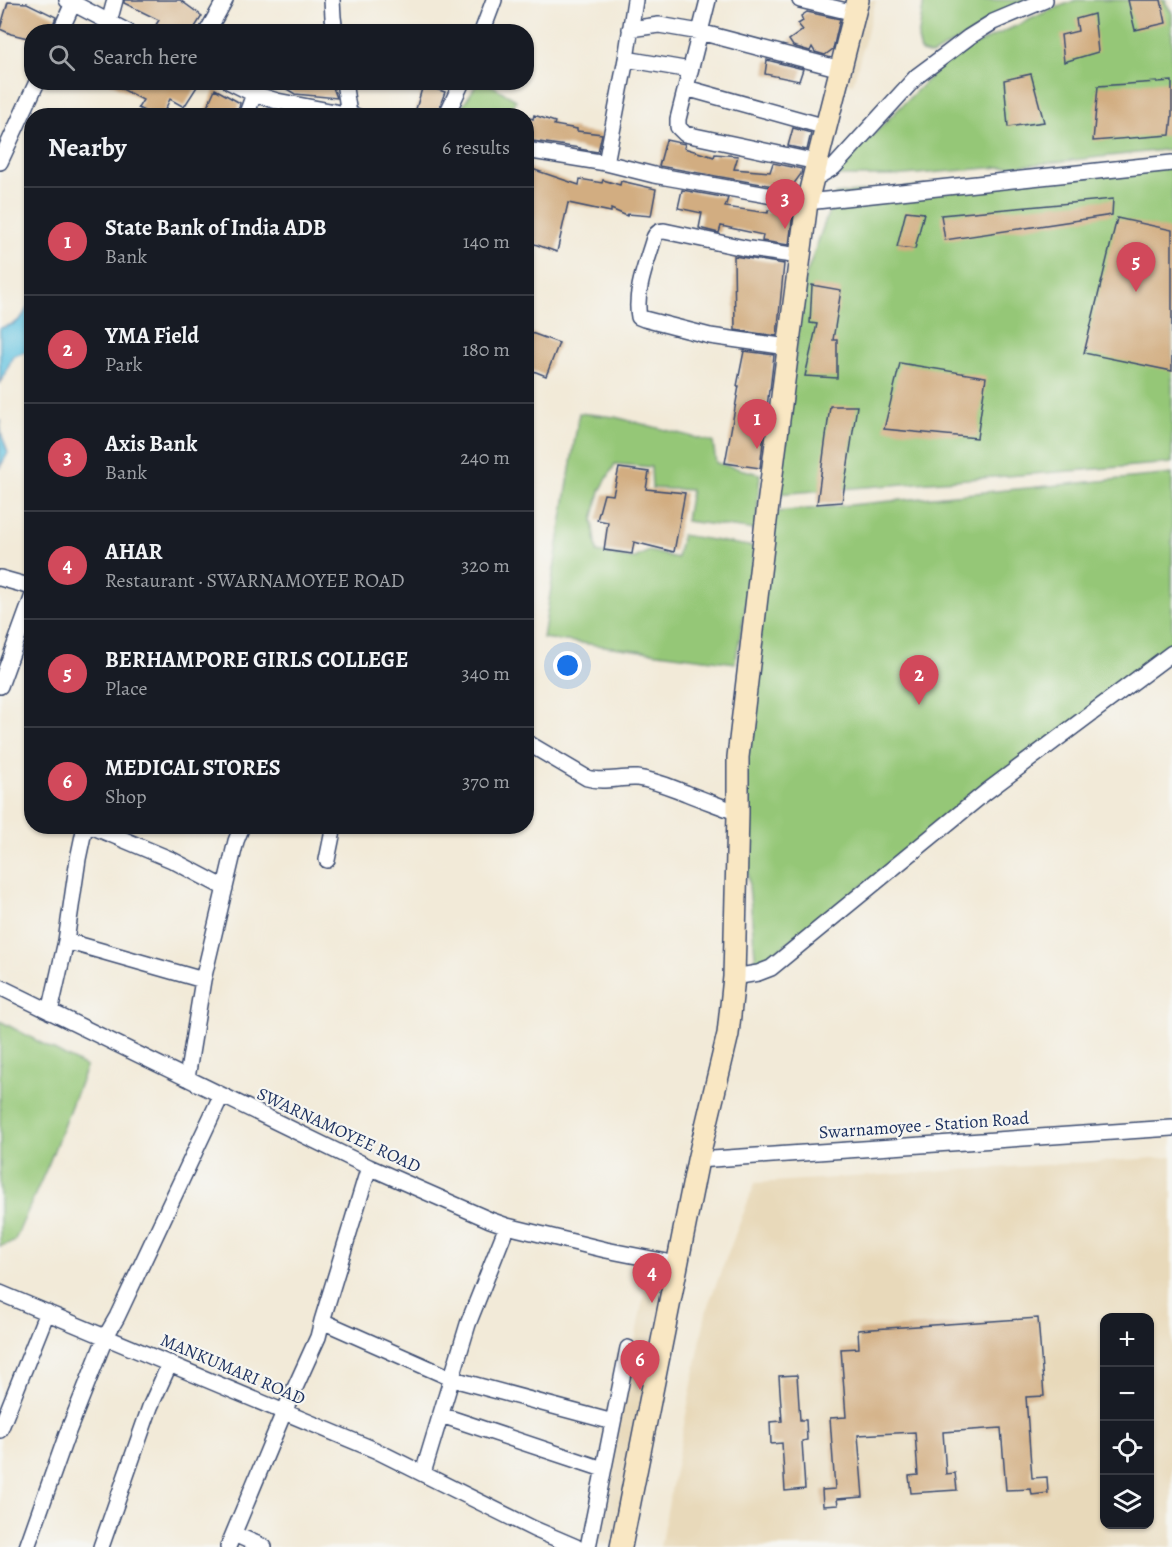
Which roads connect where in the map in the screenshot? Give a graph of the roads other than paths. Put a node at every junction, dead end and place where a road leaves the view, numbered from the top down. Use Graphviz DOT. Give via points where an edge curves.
graph roads {
  1 [pos="115,0"];
  2 [pos="225,0"];
  3 [pos="332,0"];
  4 [pos="494,0"];
  5 [pos="634,0"];
  6 [pos="708,0"];
  7 [pos="800,0"];
  8 [pos="1045,0"];
  9 [pos="70,2"];
  10 [pos="857,7"];
  11 [pos="109,22"];
  12 [pos="63,24"];
  13 [pos="113,24"];
  14 [pos="212,24"];
  15 [pos="334,24"];
  16 [pos="485,24"];
  17 [pos="630,29"];
  18 [pos="700,32"];
  19 [pos="627,59"];
  20 [pos="841,69"];
  21 [pos="690,70"];
  22 [pos="686,88"];
  23 [pos="33,90"];
  24 [pos="246,90"];
  25 [pos="346,90"];
  26 [pos="458,90"];
  27 [pos="254,94"];
  28 [pos="25,108"];
  29 [pos="249,108"];
  30 [pos="314,108"];
  31 [pos="350,108"];
  32 [pos="450,108"];
  33 [pos="24,110"];
  34 [pos="826,127"];
  35 [pos="534,151"];
  36 [pos="0,162"];
  37 [pos="606,163"];
  38 [pos="1172,163"];
  39 [pos="814,171"];
  40 [pos="807,202"];
  41 [pos="800,256"];
  42 [pos="788,347"];
  43 [pos="0,578"];
  44 [pos="24,585"];
  45 [pos="24,620"];
  46 [pos="1172,653"];
  47 [pos="0,686"];
  48 [pos="534,747"];
  49 [pos="738,813"];
  50 [pos="83,834"];
  51 [pos="110,834"];
  52 [pos="239,834"];
  53 [pos="332,834"];
  54 [pos="327,860"];
  55 [pos="225,888"];
  56 [pos="66,941"];
  57 [pos="734,977"];
  58 [pos="203,980"];
  59 [pos="0,987"];
  60 [pos="50,1012"];
  61 [pos="187,1078"];
  62 [pos="221,1096"];
  63 [pos="1172,1128"];
  64 [pos="699,1160"];
  65 [pos="369,1167"];
  66 [pos="507,1226"];
  67 [pos="677,1264"];
  68 [pos="0,1293"];
  69 [pos="47,1312"];
  70 [pos="322,1321"];
  71 [pos="105,1336"];
  72 [pos="628,1348"];
  73 [pos="170,1363"];
  74 [pos="453,1379"];
  75 [pos="284,1412"];
  76 [pos="441,1415"];
  77 [pos="613,1422"];
  78 [pos="0,1430"];
  79 [pos="603,1469"];
  80 [pos="423,1473"];
  81 [pos="231,1540"];
  82 [pos="27,1547"];
  83 [pos="101,1547"];
  84 [pos="264,1547"];
  85 [pos="576,1547"];
  86 [pos="588,1547"];
  87 [pos="621,1547"];
  1 -- 11 [label="street"];
  2 -- 14 [label="street"];
  3 -- 15 [label="street"];
  4 -- 16 [label="street"];
  5 -- 17 [label="street"];
  6 -- 18 [label="street"];
  7 -- 10 [label="street"];
  8 -- 39 [label="street" via="993,22 940,58 917,76 834,167"];
  9 -- 11 [label="street"];
  9 -- 12 [label="street"];
  10 -- 20 [label="street"];
  11 -- 13 [label="street"];
  17 -- 18 [label="street" via="658,26"];
  17 -- 19 [label="street"];
  18 -- 20 [label="street"];
  18 -- 21 [label="street"];
  19 -- 21 [label="street"];
  19 -- 37 [label="street"];
  20 -- 34 [label="street"];
  21 -- 22 [label="street"];
  22 -- 34 [label="street"];
  22 -- 39 [label="street" via="677,123 685,134"];
  23 -- 28 [label="street"];
  24 -- 27 [label="street"];
  25 -- 31 [label="street"];
  26 -- 32 [label="street"];
  27 -- 29 [label="street"];
  27 -- 30 [label="street"];
  33 -- 36 [label="street"];
  34 -- 39 [label="street"];
  35 -- 37 [label="street"];
  37 -- 40 [label="street"];
  38 -- 40 [label="street"];
  39 -- 40 [label="street"];
  40 -- 41 [label="street"];
  41 -- 42 [label="street"];
  41 -- 42 [label="street" via="660,231 654,238 637,305 639,317 644,320 710,336"];
  42 -- 49 [label="street" via="738,757"];
  43 -- 44 [label="street"];
  45 -- 47 [label="street"];
  46 -- 57 [label="street" via="986,792 771,968"];
  48 -- 49 [label="street" via="596,781 650,780"];
  49 -- 57 [label="street"];
  50 -- 56 [label="street"];
  51 -- 55 [label="street"];
  52 -- 55 [label="street"];
  53 -- 54 [label="street"];
  55 -- 58 [label="street"];
  56 -- 58 [label="street"];
  56 -- 60 [label="street"];
  57 -- 64 [label="street" via="728,1034"];
  58 -- 61 [label="street"];
  59 -- 60 [label="street, SWARNAMOYEE ROAD"];
  60 -- 61 [label="street, SWARNAMOYEE ROAD"];
  61 -- 62 [label="street, SWARNAMOYEE ROAD"];
  62 -- 65 [label="street, SWARNAMOYEE ROAD"];
  62 -- 71 [label="street"];
  63 -- 64 [label="street, Swarnamoyee - Station Road"];
  64 -- 67 [label="street"];
  65 -- 66 [label="street, SWARNAMOYEE ROAD"];
  65 -- 70 [label="street"];
  66 -- 67 [label="street, SWARNAMOYEE ROAD"];
  66 -- 74 [label="street" via="468,1324"];
  67 -- 87 [label="street"];
  68 -- 69 [label="street, MANKUMARI ROAD"];
  69 -- 71 [label="street, MANKUMARI ROAD"];
  69 -- 78 [label="street"];
  70 -- 74 [label="street"];
  70 -- 75 [label="street"];
  71 -- 73 [label="street, MANKUMARI ROAD"];
  71 -- 82 [label="street"];
  72 -- 77 [label="street"];
  73 -- 75 [label="street, MANKUMARI ROAD"];
  73 -- 83 [label="street" via="150,1407"];
  74 -- 76 [label="street"];
  74 -- 77 [label="street"];
  75 -- 80 [label="street, MANKUMARI ROAD"];
  75 -- 81 [label="street"];
  76 -- 79 [label="street"];
  76 -- 80 [label="street"];
  77 -- 79 [label="street"];
  79 -- 86 [label="street"];
  80 -- 85 [label="street, MANKUMARI ROAD"];
  81 -- 84 [label="street"];
}
